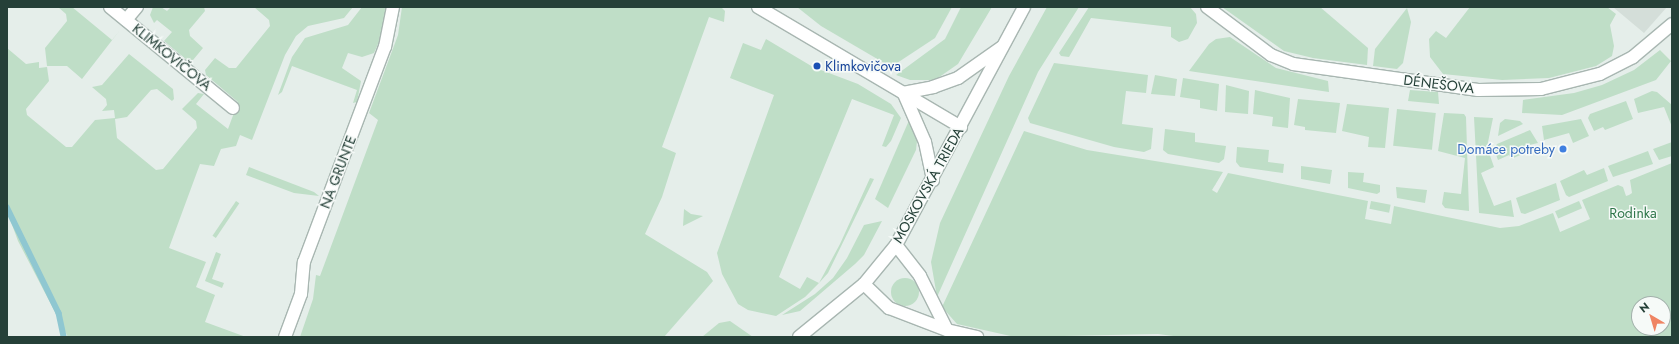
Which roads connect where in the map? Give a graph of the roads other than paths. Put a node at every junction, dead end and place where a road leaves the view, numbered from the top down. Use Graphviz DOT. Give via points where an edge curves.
graph roads {
  1 [pos="110,7"];
  2 [pos="137,7"];
  3 [pos="393,7"];
  4 [pos="758,7"];
  5 [pos="1024,7"];
  6 [pos="1207,7"];
  7 [pos="126,20"];
  8 [pos="1672,24"];
  9 [pos="1002,47"];
  10 [pos="903,93"];
  11 [pos="234,108"];
  12 [pos="961,127"];
  13 [pos="933,180"];
  14 [pos="896,245"];
  15 [pos="864,284"];
  16 [pos="947,330"];
  17 [pos="285,337"];
  18 [pos="799,337"];
  19 [pos="977,337"];
  1 -- 7 [label="street, KLIMKOVIČOVA"];
  2 -- 7 [label="street"];
  3 -- 17 [label="street, NA GRUNTE" via="385,48 304,262 301,294"];
  4 -- 10 [label="street"];
  5 -- 9 [label="street, MOSKOVSKÁ TRIEDA"];
  6 -- 8 [label="street, DÉNEŠOVA" via="1271,55 1293,64 1478,90 1541,89 1600,74 1632,57"];
  7 -- 11 [label="street, KLIMKOVIČOVA"];
  9 -- 10 [label="street" via="958,78 933,87"];
  9 -- 12 [label="street, MOSKOVSKÁ TRIEDA"];
  10 -- 12 [label="street"];
  10 -- 13 [label="street" via="925,142"];
  12 -- 13 [label="street, MOSKOVSKÁ TRIEDA"];
  13 -- 14 [label="street, MOSKOVSKÁ TRIEDA"];
  14 -- 15 [label="street, MOSKOVSKÁ TRIEDA"];
  14 -- 16 [label="street" via="920,276"];
  15 -- 16 [label="street" via="889,308"];
  15 -- 18 [label="street, MOSKOVSKÁ TRIEDA"];
  16 -- 19 [label="street"];
}
